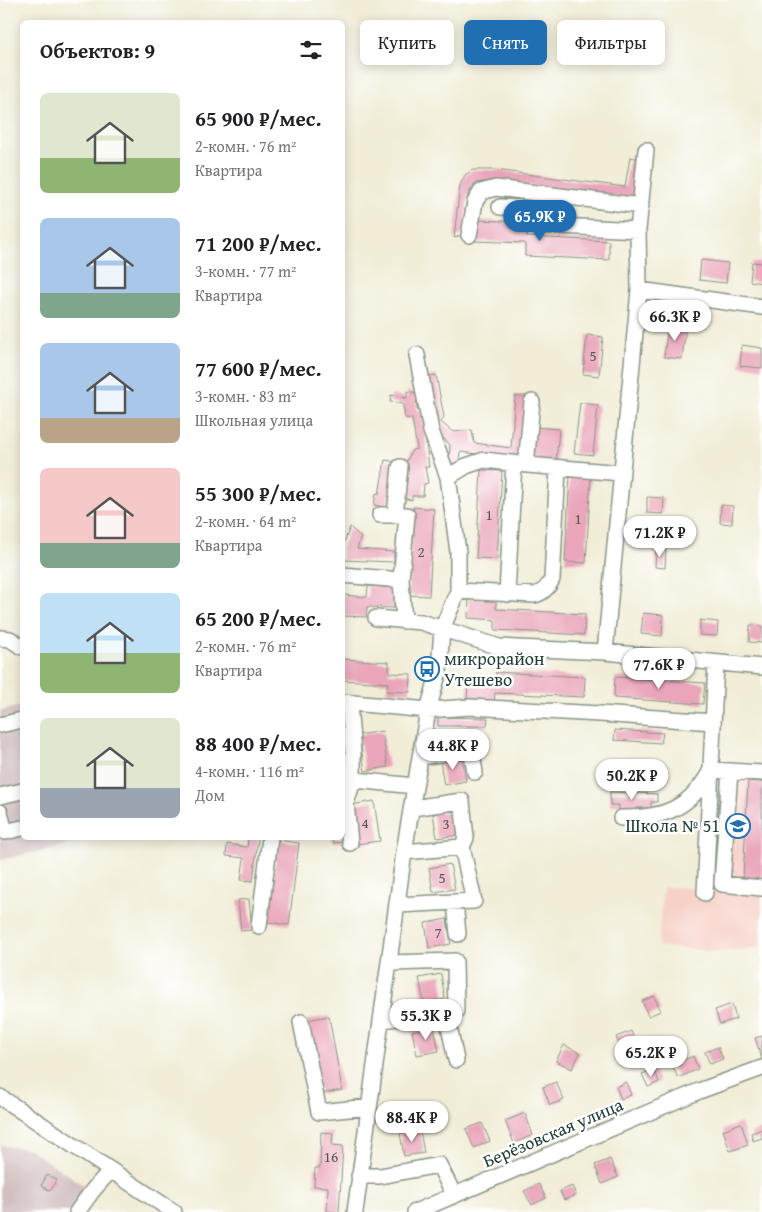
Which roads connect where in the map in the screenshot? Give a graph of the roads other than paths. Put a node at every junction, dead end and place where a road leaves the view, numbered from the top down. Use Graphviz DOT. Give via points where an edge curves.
graph roads {
  1 [pos="646,150"];
  2 [pos="542,193"];
  3 [pos="640,206"];
  4 [pos="500,207"];
  5 [pos="540,209"];
  6 [pos="638,230"];
  7 [pos="469,236"];
  8 [pos="639,290"];
  9 [pos="762,307"];
  10 [pos="417,355"];
  11 [pos="532,402"];
  12 [pos="520,464"];
  13 [pos="400,467"];
  14 [pos="558,468"];
  15 [pos="621,473"];
  16 [pos="448,477"];
  17 [pos="380,515"];
  18 [pos="395,515"];
  19 [pos="345,575"];
  20 [pos="401,580"];
  21 [pos="458,591"];
  22 [pos="507,594"];
  23 [pos="376,618"];
  24 [pos="404,621"];
  25 [pos="442,629"];
  26 [pos="0,638"];
  27 [pos="20,646"];
  28 [pos="605,652"];
  29 [pos="716,663"];
  30 [pos="762,667"];
  31 [pos="346,703"];
  32 [pos="428,710"];
  33 [pos="20,720"];
  34 [pos="713,722"];
  35 [pos="0,725"];
  36 [pos="420,757"];
  37 [pos="711,770"];
  38 [pos="730,771"];
  39 [pos="475,772"];
  40 [pos="762,773"];
  41 [pos="348,780"];
  42 [pos="416,786"];
  43 [pos="20,791"];
  44 [pos="0,796"];
  45 [pos="412,808"];
  46 [pos="0,812"];
  47 [pos="621,818"];
  48 [pos="20,828"];
  49 [pos="270,840"];
  50 [pos="350,843"];
  51 [pos="462,847"];
  52 [pos="404,852"];
  53 [pos="762,888"];
  54 [pos="705,893"];
  55 [pos="455,902"];
  56 [pos="398,905"];
  57 [pos="259,926"];
  58 [pos="458,934"];
  59 [pos="390,963"];
  60 [pos="446,1012"];
  61 [pos="381,1020"];
  62 [pos="301,1022"];
  63 [pos="456,1060"];
  64 [pos="762,1068"];
  65 [pos="0,1097"];
  66 [pos="369,1107"];
  67 [pos="110,1171"];
  68 [pos="359,1176"];
  69 [pos="450,1187"];
  70 [pos="77,1212"];
  71 [pos="174,1212"];
  72 [pos="355,1212"];
  73 [pos="415,1212"];
  1 -- 3 [label="street"];
  2 -- 3 [label="street"];
  2 -- 5 [label="street"];
  2 -- 7 [label="street" via="496,188 481,192 475,202"];
  3 -- 6 [label="street"];
  4 -- 5 [label="street"];
  5 -- 6 [label="street" via="539,225"];
  6 -- 8 [label="street"];
  8 -- 9 [label="street"];
  8 -- 15 [label="street"];
  10 -- 16 [label="street" via="431,431"];
  11 -- 12 [label="street"];
  12 -- 14 [label="street"];
  12 -- 16 [label="street" via="484,460"];
  12 -- 22 [label="street"];
  13 -- 18 [label="street"];
  14 -- 15 [label="street"];
  14 -- 22 [label="street" via="552,579 541,593 534,596"];
  15 -- 28 [label="street"];
  16 -- 21 [label="street" via="458,552"];
  17 -- 18 [label="street"];
  18 -- 20 [label="street" via="407,515"];
  19 -- 20 [label="street"];
  20 -- 24 [label="street"];
  21 -- 22 [label="street"];
  21 -- 25 [label="street"];
  23 -- 24 [label="street"];
  24 -- 25 [label="street" via="421,622"];
  25 -- 28 [label="street" via="499,647"];
  25 -- 32 [label="street" via="439,671"];
  26 -- 27 [label="street" via="10,639"];
  28 -- 29 [label="street"];
  29 -- 30 [label="street"];
  29 -- 34 [label="street"];
  31 -- 32 [label="street"];
  31 -- 41 [label="street" via="353,754"];
  32 -- 34 [label="street" via="470,707"];
  32 -- 36 [label="street"];
  33 -- 35 [label="street"];
  34 -- 37 [label="street"];
  36 -- 39 [label="street" via="471,749"];
  36 -- 42 [label="street"];
  37 -- 38 [label="street"];
  37 -- 47 [label="street" via="704,784 689,800 670,812 652,817"];
  37 -- 54 [label="street"];
  38 -- 40 [label="street"];
  38 -- 53 [label="street" via="722,884"];
  41 -- 42 [label="street"];
  41 -- 50 [label="street" via="346,803"];
  42 -- 45 [label="street"];
  43 -- 44 [label="street"];
  45 -- 51 [label="street" via="462,801 466,838"];
  45 -- 52 [label="street"];
  46 -- 48 [label="street" via="4,832"];
  49 -- 57 [label="street"];
  51 -- 52 [label="street"];
  51 -- 55 [label="street" via="474,901"];
  52 -- 56 [label="street"];
  55 -- 56 [label="street"];
  55 -- 58 [label="street"];
  56 -- 59 [label="street"];
  59 -- 60 [label="street" via="455,961 456,1011"];
  59 -- 61 [label="street"];
  60 -- 61 [label="street"];
  60 -- 63 [label="street"];
  61 -- 66 [label="street"];
  62 -- 66 [label="street" via="319,1112"];
  64 -- 73 [label="street, Берёзовская улица" via="699,1091"];
  65 -- 67 [label="street"];
  66 -- 68 [label="street"];
  67 -- 70 [label="street"];
  67 -- 71 [label="street"];
  68 -- 69 [label="street" via="380,1176 439,1165"];
  68 -- 72 [label="street"];
}
